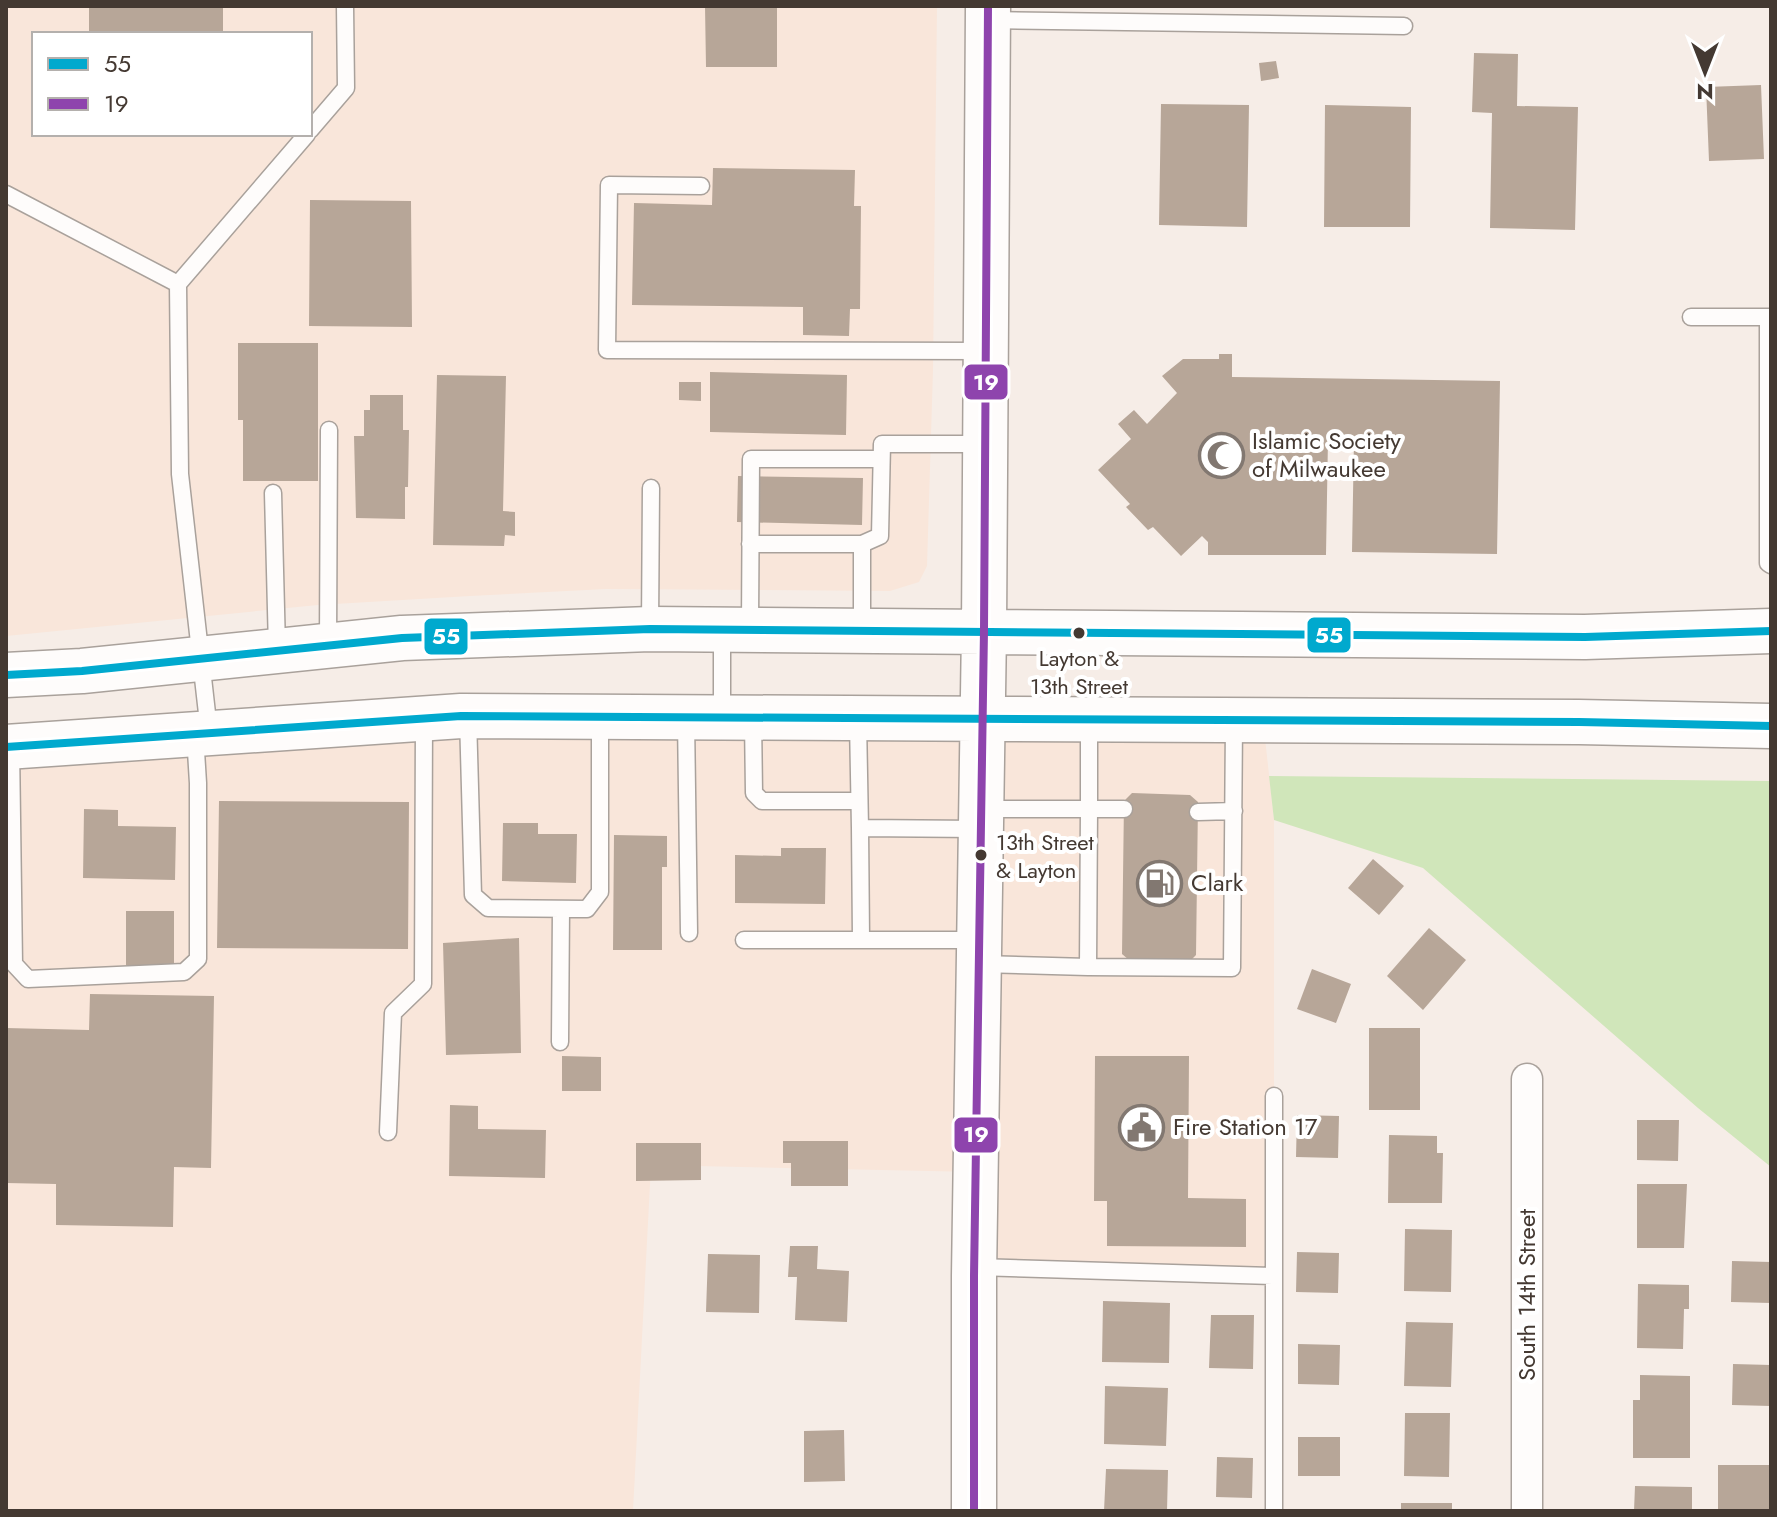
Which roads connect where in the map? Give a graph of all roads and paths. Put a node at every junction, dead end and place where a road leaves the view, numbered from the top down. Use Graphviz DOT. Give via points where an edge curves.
graph roads {
  1 [pos="345,6"];
  2 [pos="988,13"];
  3 [pos="1404,26"];
  4 [pos="312,127"];
  5 [pos="305,136"];
  6 [pos="701,186"];
  7 [pos="6,194"];
  8 [pos="178,284"];
  9 [pos="1691,317"];
  10 [pos="1770,317"];
  11 [pos="985,351"];
  12 [pos="329,430"];
  13 [pos="984,444"];
  14 [pos="881,459"];
  15 [pos="651,488"];
  16 [pos="273,493"];
  17 [pos="750,544"];
  18 [pos="862,544"];
  19 [pos="1771,565"];
  20 [pos="736,628"];
  21 [pos="650,629"];
  22 [pos="862,629"];
  23 [pos="984,630"];
  24 [pos="1771,631"];
  25 [pos="328,645"];
  26 [pos="277,650"];
  27 [pos="202,658"];
  28 [pos="6,675"];
  29 [pos="468,716"];
  30 [pos="600,717"];
  31 [pos="720,717"];
  32 [pos="857,717"];
  33 [pos="982,717"];
  34 [pos="424,719"];
  35 [pos="1089,719"];
  36 [pos="1234,720"];
  37 [pos="1771,726"];
  38 [pos="202,733"];
  39 [pos="8,747"];
  40 [pos="859,801"];
  41 [pos="1089,809"];
  42 [pos="1124,809"];
  43 [pos="1234,811"];
  44 [pos="1198,812"];
  45 [pos="981,819"];
  46 [pos="860,828"];
  47 [pos="561,909"];
  48 [pos="689,933"];
  49 [pos="861,939"];
  50 [pos="744,940"];
  51 [pos="980,952"];
  52 [pos="1088,967"];
  53 [pos="560,1042"];
  54 [pos="1527,1079"];
  55 [pos="1274,1096"];
  56 [pos="388,1132"];
  57 [pos="975,1267"];
  58 [pos="1274,1276"];
  59 [pos="974,1511"];
  60 [pos="1274,1511"];
  61 [pos="1527,1511"];
  1 -- 4 [label="lane" via="346,88"];
  2 -- 3 [label="lane"];
  2 -- 11 [label="main road"];
  5 -- 8 [label="lane"];
  6 -- 11 [label="lane" via="609,185 607,350"];
  7 -- 8 [label="lane"];
  8 -- 27 [label="lane" via="180,474"];
  9 -- 10 [label="lane"];
  10 -- 19 [label="lane"];
  11 -- 13 [label="main road"];
  12 -- 25 [label="lane"];
  13 -- 14 [label="lane" via="882,444"];
  13 -- 23 [label="main road"];
  14 -- 17 [label="lane" via="751,459"];
  14 -- 18 [label="lane" via="880,536"];
  15 -- 21 [label="lane"];
  16 -- 26 [label="lane"];
  17 -- 18 [label="lane"];
  17 -- 20 [label="lane"];
  18 -- 22 [label="lane"];
  20 -- 21 [label="main road"];
  20 -- 22 [label="main road"];
  20 -- 31 [label="lane"];
  21 -- 25 [label="main road"];
  22 -- 23 [label="main road"];
  23 -- 24 [label="main road" via="1585,637"];
  23 -- 33 [label="main road"];
  25 -- 26 [label="main road"];
  26 -- 27 [label="main road"];
  27 -- 28 [label="main road"];
  27 -- 38 [label="lane"];
  29 -- 30 [label="main road"];
  29 -- 34 [label="main road"];
  29 -- 47 [label="lane" via="473,895 488,908"];
  30 -- 31 [label="main road"];
  30 -- 47 [label="lane" via="600,892 587,909"];
  31 -- 32 [label="main road"];
  31 -- 40 [label="lane" via="762,801"];
  31 -- 48 [label="lane"];
  32 -- 33 [label="main road"];
  32 -- 40 [label="lane"];
  33 -- 35 [label="main road"];
  33 -- 45 [label="main road"];
  34 -- 38 [label="main road"];
  34 -- 56 [label="lane" via="423,984 393,1013"];
  35 -- 36 [label="main road"];
  35 -- 41 [label="lane"];
  36 -- 37 [label="main road"];
  36 -- 43 [label="lane"];
  38 -- 39 [label="main road"];
  38 -- 39 [label="lane" via="198,959 184,972 28,979 14,964"];
  40 -- 46 [label="lane"];
  41 -- 42 [label="lane"];
  41 -- 45 [label="lane"];
  41 -- 52 [label="lane"];
  43 -- 44 [label="lane"];
  43 -- 52 [label="lane" via="1232,968"];
  45 -- 46 [label="lane"];
  45 -- 51 [label="main road"];
  46 -- 49 [label="lane"];
  47 -- 53 [label="lane"];
  49 -- 50 [label="lane"];
  49 -- 51 [label="lane"];
  51 -- 52 [label="lane"];
  51 -- 57 [label="main road"];
  54 -- 61 [label="street, South 14th Street"];
  55 -- 58 [label="lane"];
  57 -- 58 [label="lane"];
  57 -- 59 [label="main road"];
  58 -- 60 [label="lane"];
}
